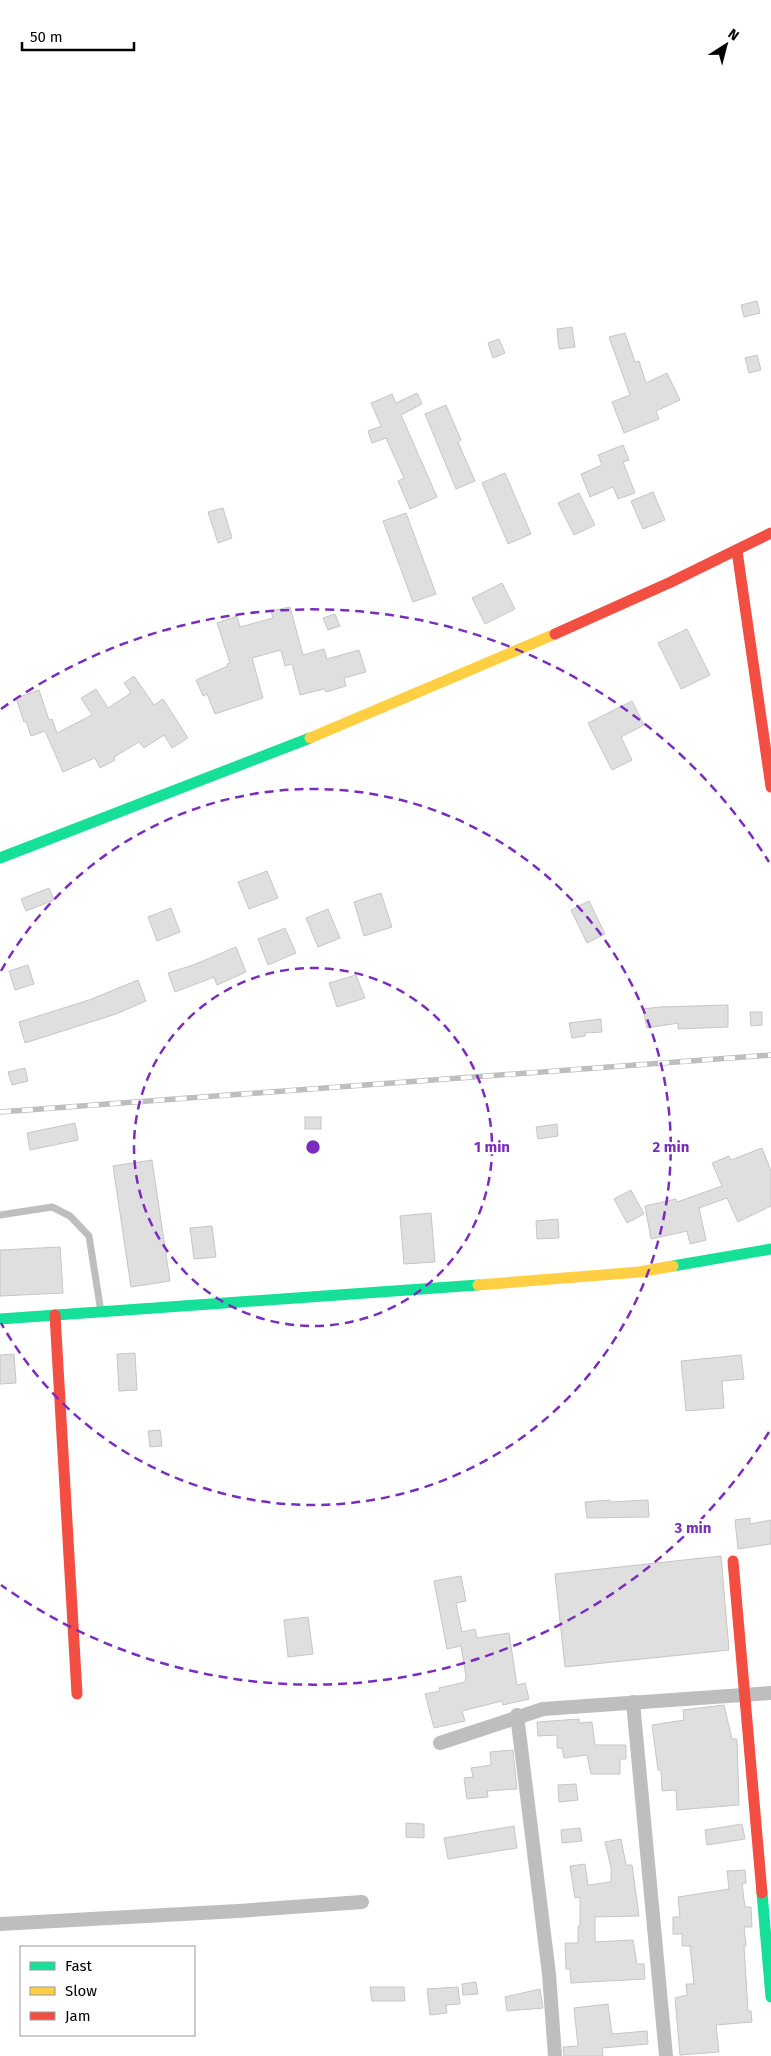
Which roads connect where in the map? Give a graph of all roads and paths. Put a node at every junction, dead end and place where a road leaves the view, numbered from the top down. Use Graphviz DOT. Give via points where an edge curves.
graph roads {
  1 [pos="771,533"];
  2 [pos="737,551"];
  3 [pos="771,787"];
  4 [pos="0,858"];
  5 [pos="0,1215"];
  6 [pos="771,1249"];
  7 [pos="102,1312"];
  8 [pos="55,1315"];
  9 [pos="0,1319"];
  10 [pos="732,1561"];
  11 [pos="771,1693"];
  12 [pos="77,1694"];
  13 [pos="744,1694"];
  14 [pos="633,1702"];
  15 [pos="517,1716"];
  16 [pos="440,1743"];
  17 [pos="362,1902"];
  18 [pos="0,1924"];
  19 [pos="771,1997"];
  20 [pos="555,2056"];
  21 [pos="666,2056"];
  1 -- 2 [label="main road"];
  2 -- 3 [label="main road"];
  2 -- 4 [label="main road" via="407,700"];
  5 -- 7 [label="lane" via="52,1208 70,1216 89,1236"];
  6 -- 7 [label="main road" via="640,1272"];
  7 -- 8 [label="main road"];
  8 -- 9 [label="main road"];
  8 -- 12 [label="main road"];
  10 -- 13 [label="main road"];
  11 -- 13 [label="street"];
  13 -- 14 [label="street"];
  13 -- 19 [label="main road"];
  14 -- 15 [label="street" via="543,1709"];
  14 -- 21 [label="street"];
  15 -- 16 [label="street"];
  15 -- 20 [label="street" via="549,1974"];
  17 -- 18 [label="street"];
}
